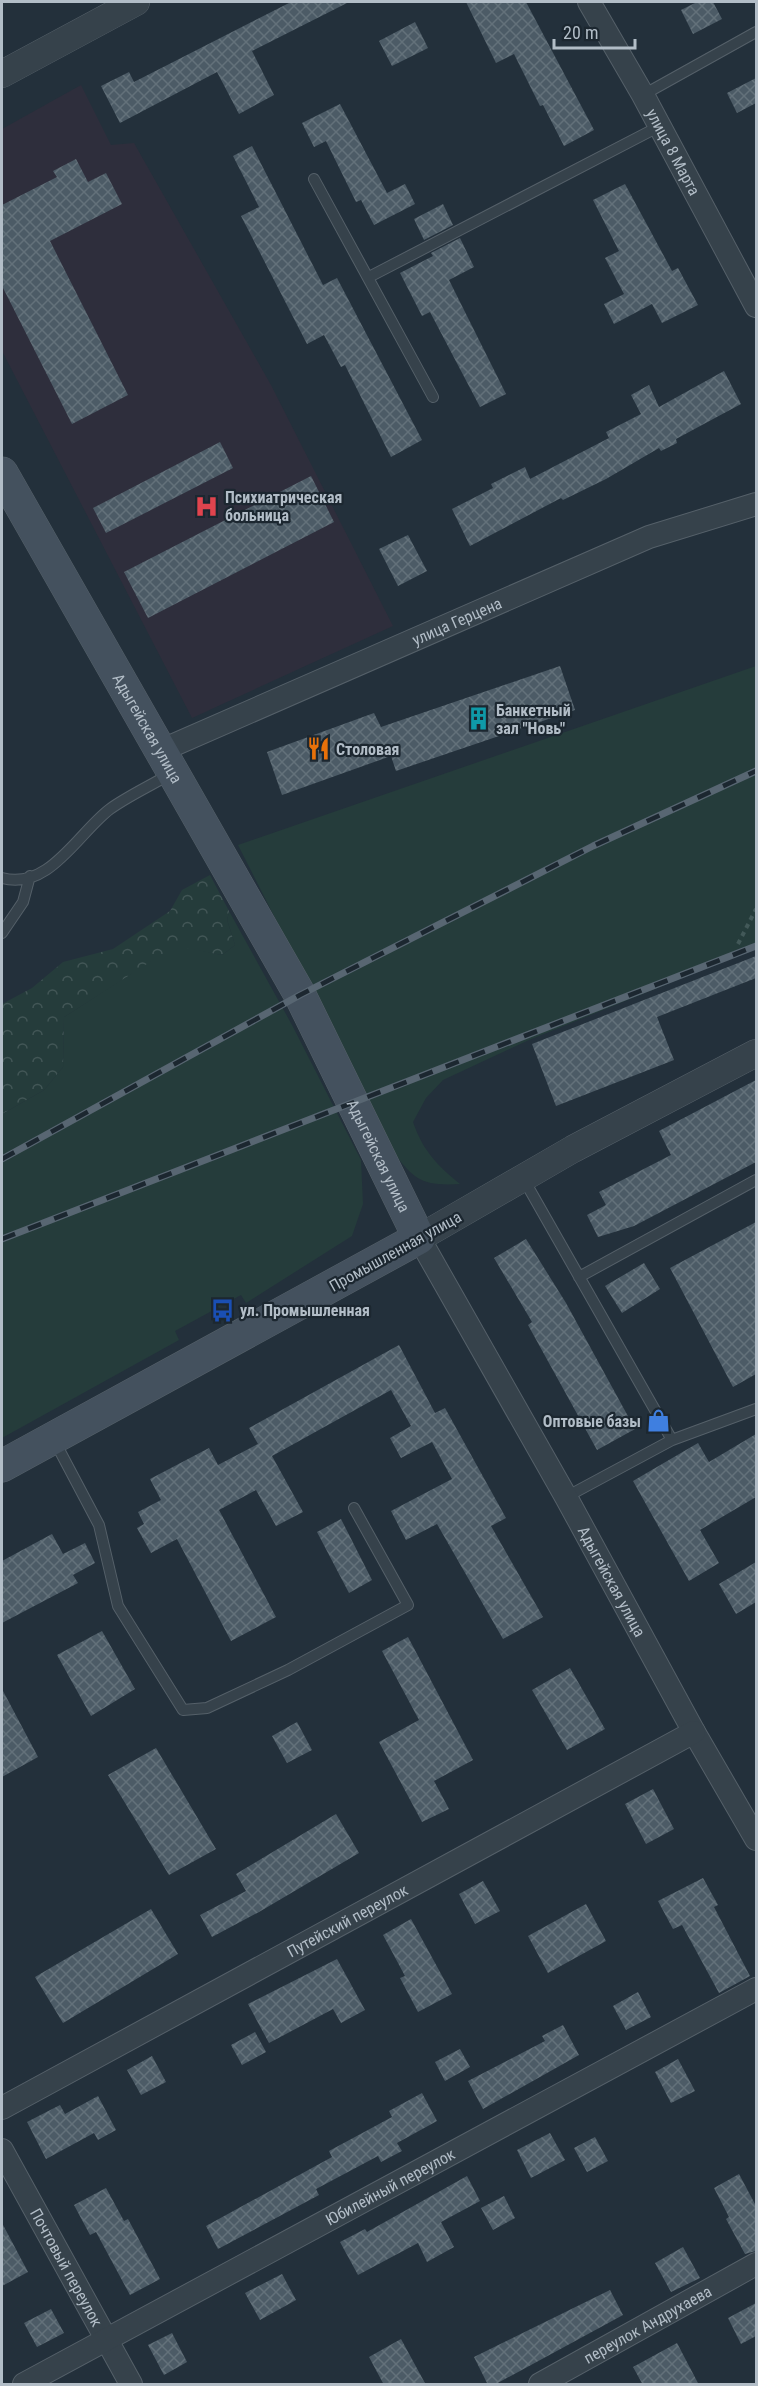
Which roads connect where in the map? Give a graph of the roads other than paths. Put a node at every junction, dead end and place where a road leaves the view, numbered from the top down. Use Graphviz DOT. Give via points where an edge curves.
graph roads {
  1 [pos="136,2"];
  2 [pos="589,2"];
  3 [pos="756,32"];
  4 [pos="2,74"];
  5 [pos="643,94"];
  6 [pos="660,126"];
  7 [pos="314,179"];
  8 [pos="369,277"];
  9 [pos="756,306"];
  10 [pos="433,397"];
  11 [pos="2,473"];
  12 [pos="756,504"];
  13 [pos="166,762"];
  14 [pos="30,876"];
  15 [pos="2,878"];
  16 [pos="2,933"];
  17 [pos="756,1053"];
  18 [pos="522,1178"];
  19 [pos="756,1180"];
  20 [pos="419,1238"];
  21 [pos="579,1277"];
  22 [pos="756,1409"];
  23 [pos="54,1438"];
  24 [pos="672,1440"];
  25 [pos="2,1466"];
  26 [pos="566,1497"];
  27 [pos="354,1508"];
  28 [pos="694,1732"];
  29 [pos="756,1839"];
  30 [pos="756,1989"];
  31 [pos="2,2108"];
  32 [pos="2,2150"];
  33 [pos="756,2264"];
  34 [pos="106,2341"];
  35 [pos="24,2385"];
  36 [pos="131,2385"];
  37 [pos="540,2385"];
  1 -- 4 [label="street"];
  2 -- 5 [label="street, улица 8 Марта"];
  3 -- 5 [label="lane"];
  5 -- 6 [label="street, улица 8 Марта"];
  6 -- 8 [label="lane"];
  6 -- 9 [label="street, улица 8 Марта"];
  7 -- 8 [label="lane"];
  8 -- 10 [label="lane"];
  11 -- 13 [label="main road, Адыгейская улица"];
  12 -- 13 [label="street, улица Герцена" via="649,537"];
  13 -- 14 [label="lane" via="89,827 58,861"];
  13 -- 20 [label="main road, Адыгейская улица" via="300,995"];
  14 -- 15 [label="lane"];
  14 -- 16 [label="lane" via="23,902"];
  17 -- 18 [label="street, Промышленная улица"];
  18 -- 20 [label="street, Промышленная улица"];
  18 -- 21 [label="lane"];
  19 -- 21 [label="lane"];
  20 -- 23 [label="main road, Промышленная улица"];
  20 -- 26 [label="street, Адыгейская улица"];
  21 -- 24 [label="lane"];
  22 -- 24 [label="lane"];
  23 -- 25 [label="main road, Промышленная улица"];
  23 -- 27 [label="lane" via="99,1525 118,1606 183,1710 207,1708 288,1670 408,1605"];
  24 -- 26 [label="lane"];
  26 -- 28 [label="street, Адыгейская улица"];
  28 -- 29 [label="street, Адыгейская улица"];
  28 -- 31 [label="street, Путейский переулок"];
  30 -- 34 [label="street, Юбилейный переулок"];
  32 -- 34 [label="street, Почтовый переулок"];
  33 -- 37 [label="street, переулок Андрухаева"];
  34 -- 35 [label="street, Юбилейный переулок"];
  34 -- 36 [label="street, Почтовый переулок"];
}
